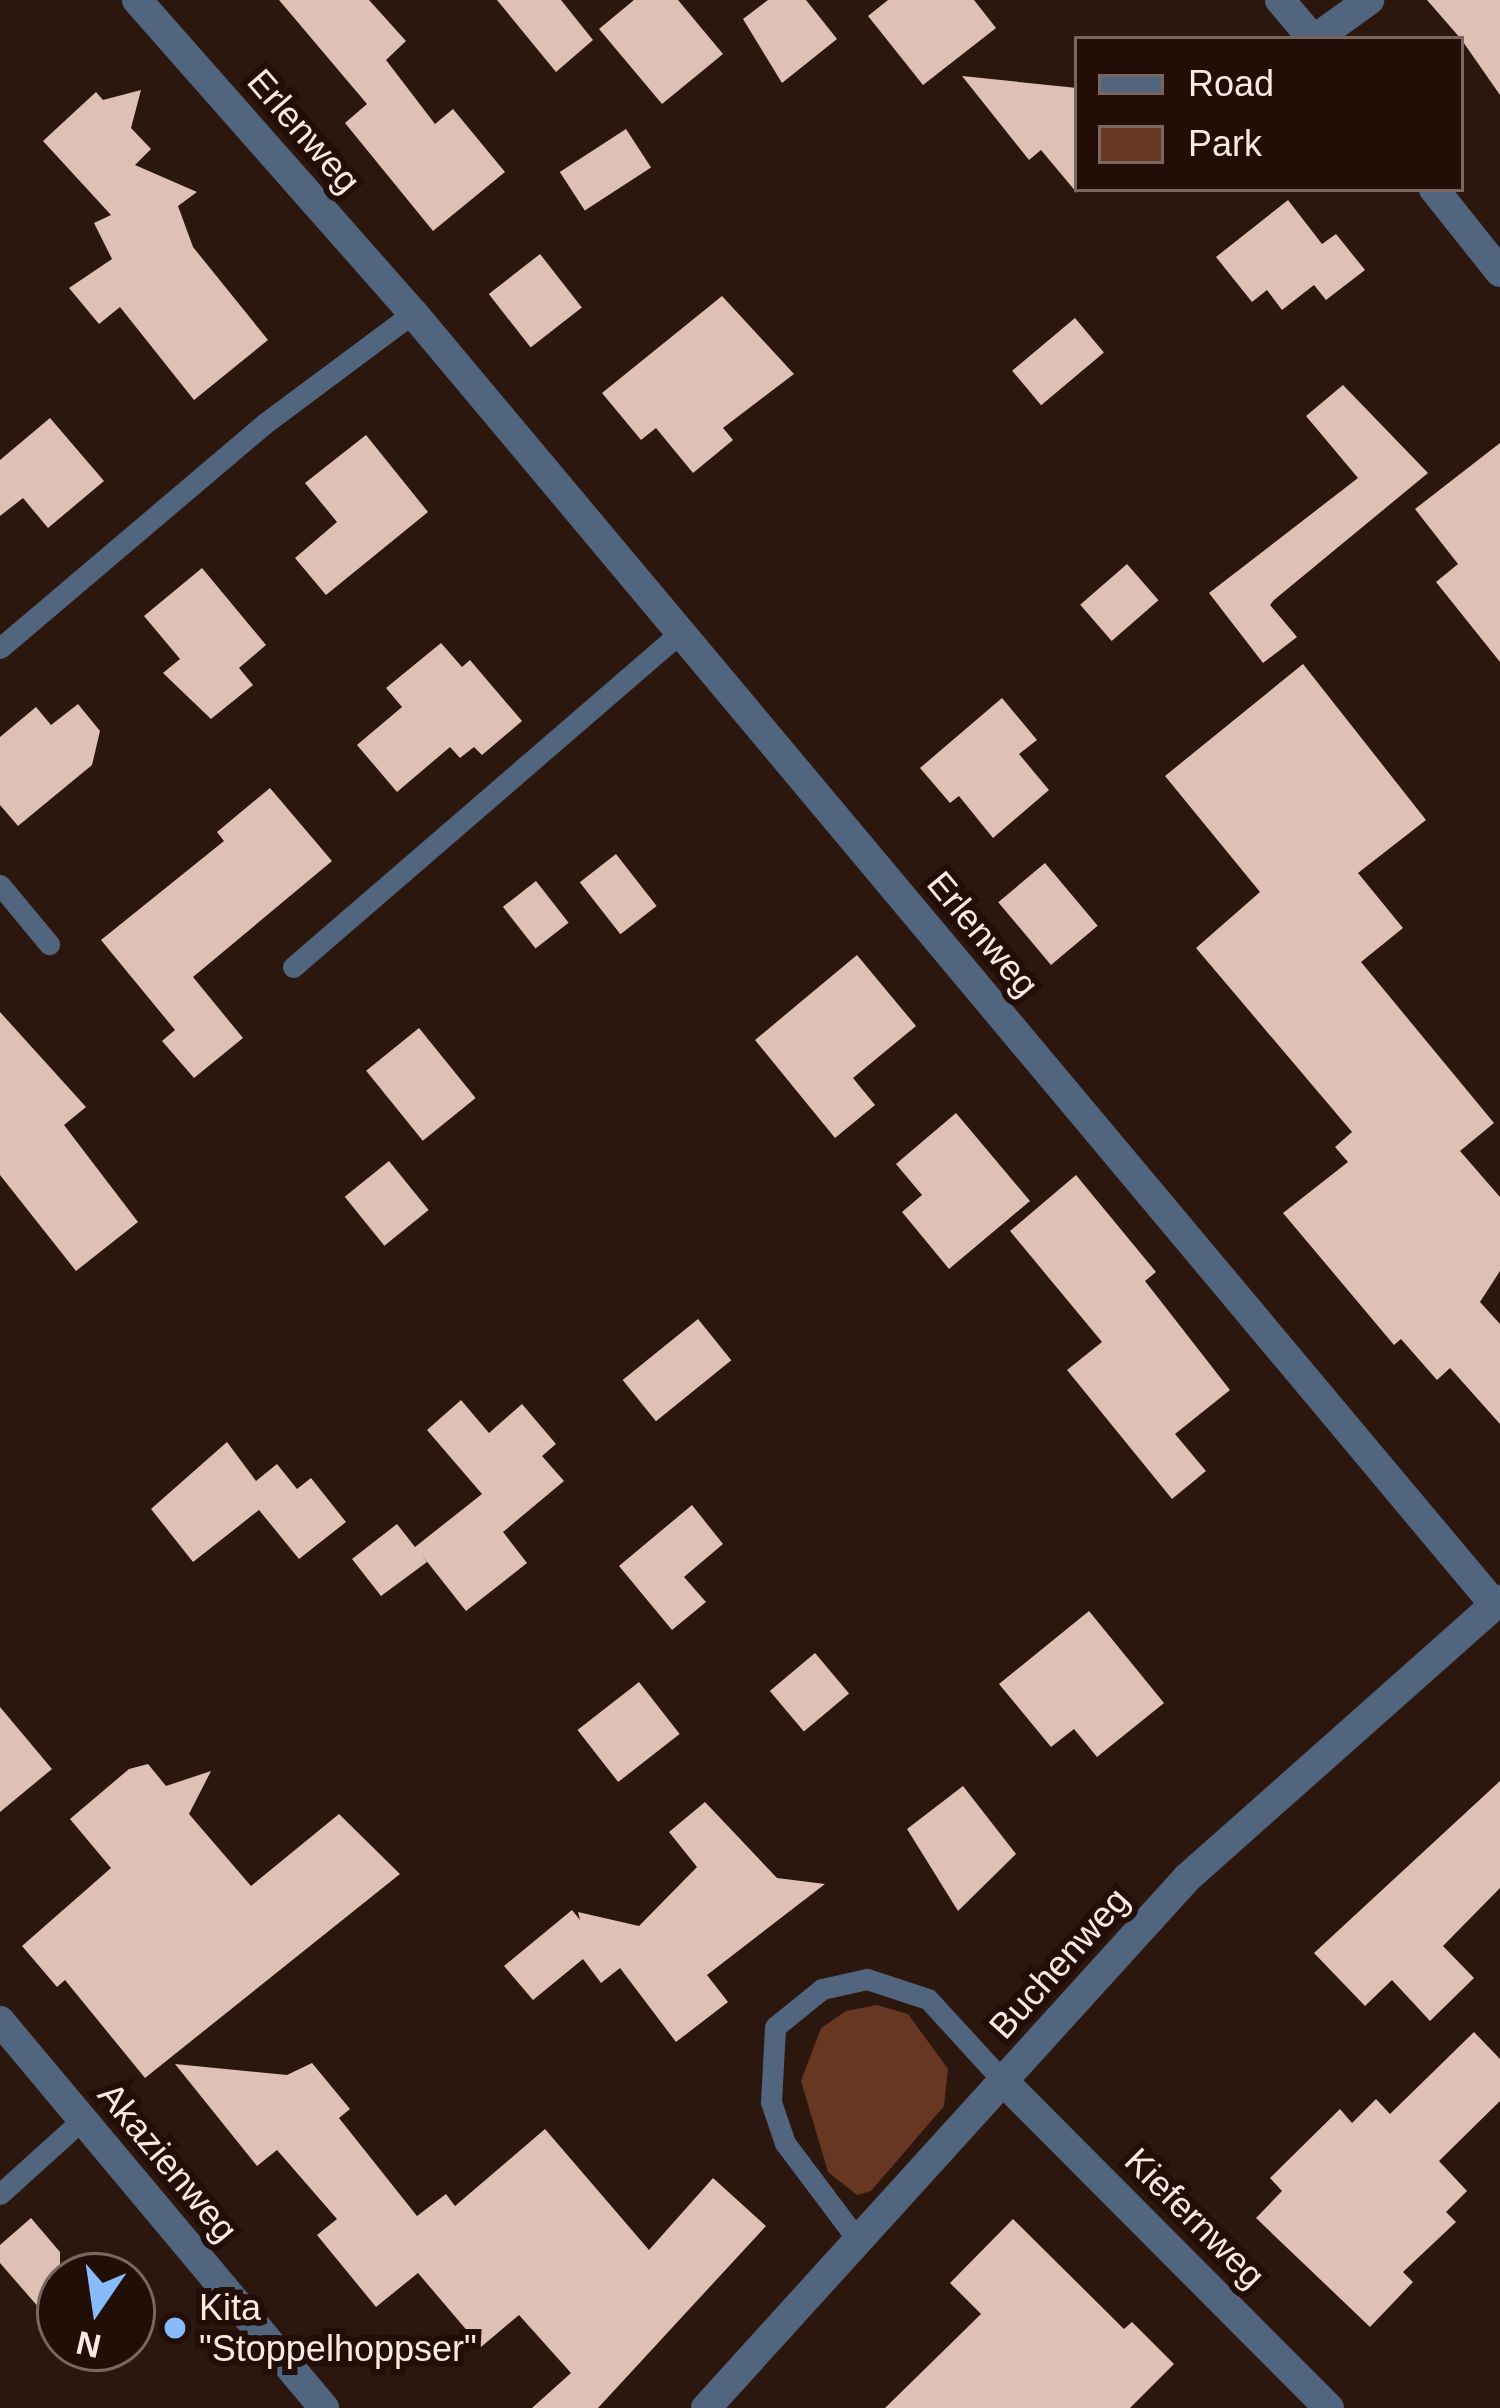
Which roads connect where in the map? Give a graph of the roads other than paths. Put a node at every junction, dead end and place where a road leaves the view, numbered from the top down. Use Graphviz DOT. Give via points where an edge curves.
graph roads {
  1 [pos="137,0"];
  2 [pos="1280,0"];
  3 [pos="1369,0"];
  4 [pos="1311,36"];
  5 [pos="1318,36"];
  6 [pos="1435,192"];
  7 [pos="1500,272"];
  8 [pos="413,313"];
  9 [pos="681,632"];
  10 [pos="0,648"];
  11 [pos="0,885"];
  12 [pos="49,944"];
  13 [pos="293,968"];
  14 [pos="1497,1602"];
  15 [pos="0,2021"];
  16 [pos="1005,2083"];
  17 [pos="82,2120"];
  18 [pos="0,2194"];
  19 [pos="860,2243"];
  20 [pos="324,2408"];
  21 [pos="706,2408"];
  22 [pos="1329,2408"];
  1 -- 8 [label="street, Erlenweg"];
  2 -- 4 [label="street"];
  3 -- 5 [label="street"];
  6 -- 7 [label="street"];
  8 -- 9 [label="street, Erlenweg"];
  8 -- 10 [label="lane" via="264,424"];
  9 -- 13 [label="lane"];
  9 -- 14 [label="street, Erlenweg"];
  11 -- 12 [label="lane"];
  14 -- 16 [label="street, Buchenweg" via="1187,1878"];
  15 -- 17 [label="street, Akazienweg"];
  16 -- 19 [label="street, Buchenweg"];
  16 -- 19 [label="lane" via="928,1999 867,1978 821,1989 775,2027 771,2102 785,2143"];
  16 -- 22 [label="street, Kiefernweg"];
  17 -- 18 [label="lane"];
  17 -- 20 [label="street, Akazienweg"];
  19 -- 21 [label="street, Buchenweg"];
}
